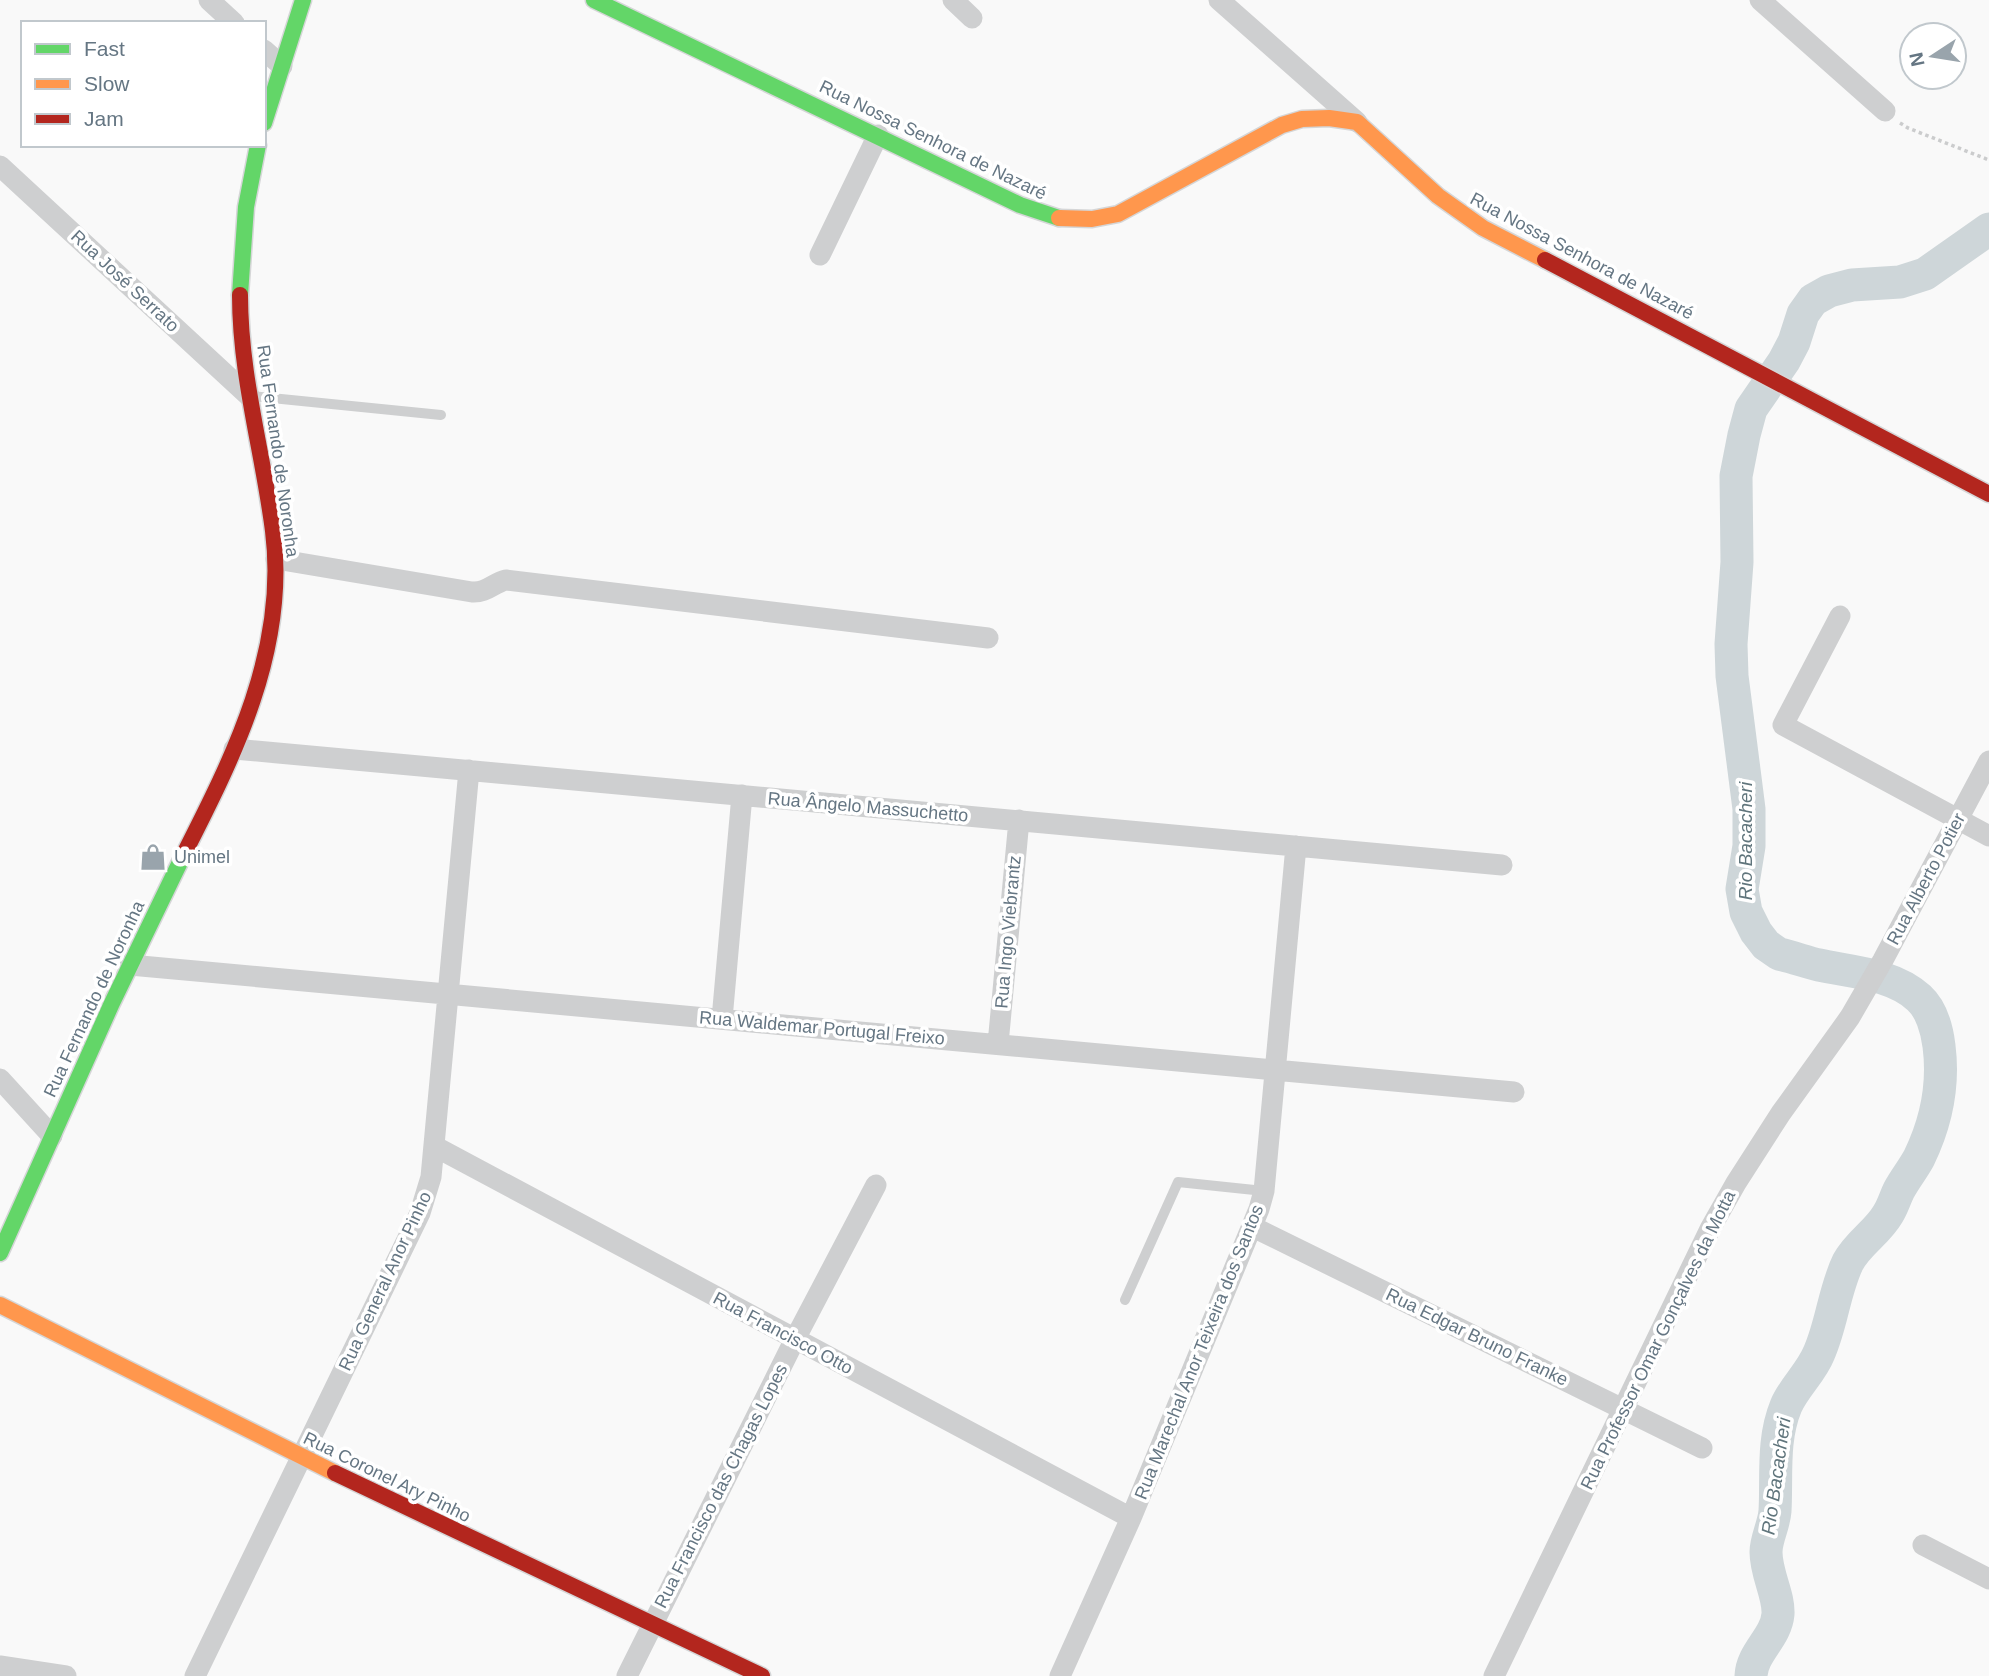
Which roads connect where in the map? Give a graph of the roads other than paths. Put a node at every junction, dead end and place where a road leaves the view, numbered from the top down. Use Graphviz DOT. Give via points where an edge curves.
graph roads {
  1 [pos="209,0"];
  2 [pos="303,0"];
  3 [pos="594,0"];
  4 [pos="953,0"];
  5 [pos="1219,0"];
  6 [pos="1760,0"];
  7 [pos="972,18"];
  8 [pos="232,21"];
  9 [pos="266,52"];
  10 [pos="282,66"];
  11 [pos="1885,111"];
  12 [pos="266,117"];
  13 [pos="1357,122"];
  14 [pos="878,135"];
  15 [pos="258,147"];
  16 [pos="0,166"];
  17 [pos="820,255"];
  18 [pos="249,396"];
  19 [pos="441,415"];
  20 [pos="1989,495"];
  21 [pos="276,559"];
  22 [pos="1840,616"];
  23 [pos="988,638"];
  24 [pos="234,749"];
  25 [pos="1989,761"];
  26 [pos="469,770"];
  27 [pos="742,795"];
  28 [pos="1958,819"];
  29 [pos="1019,820"];
  30 [pos="1989,836"];
  31 [pos="1296,846"];
  32 [pos="1502,864"];
  33 [pos="130,965"];
  34 [pos="1870,982"];
  35 [pos="448,994"];
  36 [pos="722,1019"];
  37 [pos="998,1044"];
  38 [pos="1275,1070"];
  39 [pos="0,1079"];
  40 [pos="1514,1092"];
  41 [pos="52,1136"];
  42 [pos="434,1146"];
  43 [pos="876,1185"];
  44 [pos="1264,1191"];
  45 [pos="1253,1227"];
  46 [pos="0,1253"];
  47 [pos="1125,1300"];
  48 [pos="0,1305"];
  49 [pos="795,1339"];
  50 [pos="1623,1409"];
  51 [pos="1702,1448"];
  52 [pos="301,1457"];
  53 [pos="1131,1518"];
  54 [pos="1923,1545"];
  55 [pos="1989,1579"];
  56 [pos="652,1624"];
  57 [pos="0,1666"];
  58 [pos="66,1676"];
  59 [pos="195,1676"];
  60 [pos="627,1676"];
  61 [pos="762,1676"];
  62 [pos="1060,1676"];
  63 [pos="1494,1676"];
  1 -- 8 [label="street"];
  2 -- 10 [label="street"];
  3 -- 14 [label="street, Rua Nossa Senhora de Nazaré"];
  4 -- 7 [label="street"];
  5 -- 13 [label="street"];
  6 -- 11 [label="street"];
  9 -- 10 [label="street"];
  10 -- 12 [label="street"];
  13 -- 14 [label="street, Rua Nossa Senhora de Nazaré" via="1302,119 1282,125 1144,202 1095,220 1042,215"];
  13 -- 20 [label="street, Rua Nossa Senhora de Nazaré" via="1438,196 1483,228"];
  14 -- 17 [label="street"];
  15 -- 18 [label="street, Rua Fernando de Noronha" via="241,252 241,327"];
  16 -- 18 [label="street, Rua José Serrato"];
  18 -- 19 [label="lane"];
  18 -- 21 [label="street, Rua Fernando de Noronha"];
  21 -- 23 [label="street" via="472,593 483,593 506,580"];
  21 -- 24 [label="street, Rua Fernando de Noronha" via="269,648"];
  22 -- 28 [label="street" via="1783,725"];
  24 -- 26 [label="street, Rua Ângelo Massuchetto"];
  24 -- 33 [label="street, Rua Fernando de Noronha"];
  25 -- 28 [label="street, Rua Alberto Potier"];
  26 -- 27 [label="street, Rua Ângelo Massuchetto"];
  26 -- 35 [label="street, Rua General Anor Pinho"];
  27 -- 29 [label="street, Rua Ângelo Massuchetto"];
  27 -- 36 [label="street"];
  28 -- 30 [label="street"];
  28 -- 34 [label="street, Rua Alberto Potier"];
  29 -- 31 [label="street, Rua Ângelo Massuchetto"];
  29 -- 37 [label="street, Rua Ingo Viebrantz"];
  31 -- 32 [label="street, Rua Ângelo Massuchetto"];
  31 -- 38 [label="street, Rua Marechal Anor Teixeira dos Santos"];
  33 -- 35 [label="street, Rua Waldemar Portugal Freixo"];
  33 -- 41 [label="street, Rua Fernando de Noronha"];
  34 -- 50 [label="street, Rua Professor Omar Gonçalves da Motta" via="1729,1194"];
  35 -- 36 [label="street, Rua Waldemar Portugal Freixo"];
  35 -- 42 [label="street, Rua General Anor Pinho"];
  36 -- 37 [label="street, Rua Waldemar Portugal Freixo"];
  37 -- 38 [label="street, Rua Waldemar Portugal Freixo"];
  38 -- 40 [label="street, Rua Waldemar Portugal Freixo"];
  38 -- 44 [label="street, Rua Marechal Anor Teixeira dos Santos"];
  39 -- 41 [label="street"];
  41 -- 46 [label="street, Rua Fernando de Noronha"];
  42 -- 49 [label="street, Rua Francisco Otto"];
  42 -- 52 [label="street, Rua General Anor Pinho" via="420,1213"];
  43 -- 49 [label="street, Rua Francisco das Chagas Lopes"];
  44 -- 45 [label="street, Rua Marechal Anor Teixeira dos Santos"];
  44 -- 47 [label="lane" via="1178,1182"];
  45 -- 50 [label="street, Rua Edgar Bruno Franke"];
  45 -- 53 [label="street, Rua Marechal Anor Teixeira dos Santos"];
  48 -- 52 [label="street, Rua Coronel Ary Pinho"];
  49 -- 53 [label="street, Rua Francisco Otto"];
  49 -- 56 [label="street, Rua Francisco das Chagas Lopes"];
  50 -- 51 [label="street, Rua Edgar Bruno Franke"];
  50 -- 63 [label="street, Rua Professor Omar Gonçalves da Motta"];
  52 -- 56 [label="street, Rua Coronel Ary Pinho"];
  52 -- 59 [label="street, Rua General Anor Pinho"];
  53 -- 62 [label="street, Rua Marechal Anor Teixeira dos Santos"];
  54 -- 55 [label="street"];
  56 -- 60 [label="street, Rua Francisco das Chagas Lopes"];
  56 -- 61 [label="street, Rua Coronel Ary Pinho"];
  57 -- 58 [label="street"];
}
